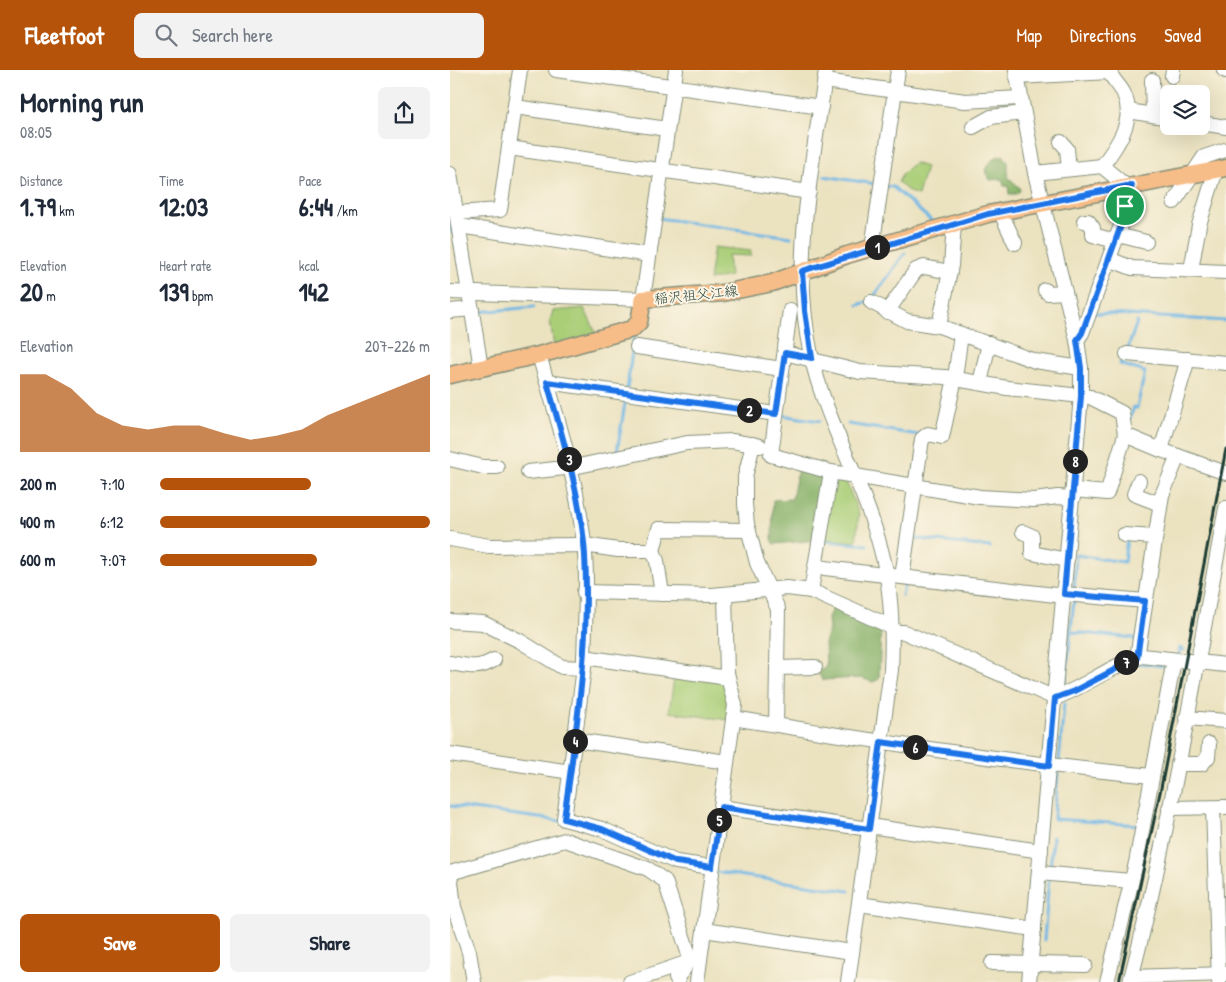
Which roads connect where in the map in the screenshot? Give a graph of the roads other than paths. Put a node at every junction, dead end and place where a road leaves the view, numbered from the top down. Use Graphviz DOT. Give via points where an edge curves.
graph roads {
  1 [pos="520,70"];
  2 [pos="556,70"];
  3 [pos="676,70"];
  4 [pos="898,70"];
  5 [pos="1109,71"];
  6 [pos="1045,73"];
  7 [pos="1016,74"];
  8 [pos="825,76"];
  9 [pos="1152,80"];
  10 [pos="673,86"];
  11 [pos="895,91"];
  12 [pos="1020,98"];
  13 [pos="515,107"];
  14 [pos="821,107"];
  15 [pos="1129,111"];
  16 [pos="1023,113"];
  17 [pos="1153,115"];
  18 [pos="1160,116"];
  19 [pos="1210,124"];
  20 [pos="1226,127"];
  21 [pos="973,128"];
  22 [pos="667,129"];
  23 [pos="1061,142"];
  24 [pos="509,148"];
  25 [pos="1226,148"];
  26 [pos="1102,166"];
  27 [pos="1069,169"];
  28 [pos="1221,169"];
  29 [pos="661,170"];
  30 [pos="1035,173"];
  31 [pos="450,174"];
  32 [pos="1191,174"];
  33 [pos="1129,186"];
  34 [pos="809,192"];
  35 [pos="1041,202"];
  36 [pos="1174,202"];
  37 [pos="1000,211"];
  38 [pos="458,220"];
  39 [pos="1084,220"];
  40 [pos="954,224"];
  41 [pos="1116,238"];
  42 [pos="1009,239"];
  43 [pos="1146,242"];
  44 [pos="872,248"];
  45 [pos="649,255"];
  46 [pos="1109,259"];
  47 [pos="1191,270"];
  48 [pos="802,271"];
  49 [pos="950,272"];
  50 [pos="1226,272"];
  51 [pos="1045,290"];
  52 [pos="450,292"];
  53 [pos="1065,292"];
  54 [pos="470,293"];
  55 [pos="643,299"];
  56 [pos="871,302"];
  57 [pos="472,309"];
  58 [pos="790,310"];
  59 [pos="450,311"];
  60 [pos="887,312"];
  61 [pos="939,326"];
  62 [pos="961,334"];
  63 [pos="1077,340"];
  64 [pos="988,343"];
  65 [pos="637,347"];
  66 [pos="785,353"];
  67 [pos="1127,354"];
  68 [pos="539,355"];
  69 [pos="812,358"];
  70 [pos="1188,359"];
  71 [pos="1226,363"];
  72 [pos="481,368"];
  73 [pos="1081,368"];
  74 [pos="782,369"];
  75 [pos="450,375"];
  76 [pos="956,378"];
  77 [pos="547,382"];
  78 [pos="980,383"];
  79 [pos="1081,396"];
  80 [pos="776,414"];
  81 [pos="1125,434"];
  82 [pos="753,444"];
  83 [pos="1161,450"];
  84 [pos="771,454"];
  85 [pos="1178,456"];
  86 [pos="450,459"];
  87 [pos="571,466"];
  88 [pos="497,468"];
  89 [pos="528,472"];
  90 [pos="831,472"];
  91 [pos="1226,473"];
  92 [pos="854,476"];
  93 [pos="1139,482"];
  94 [pos="915,486"];
  95 [pos="1073,494"];
  96 [pos="1160,504"];
  97 [pos="1226,508"];
  98 [pos="748,530"];
  99 [pos="1023,532"];
  100 [pos="1124,534"];
  101 [pos="1155,537"];
  102 [pos="450,539"];
  103 [pos="584,545"];
  104 [pos="653,550"];
  105 [pos="1067,560"];
  106 [pos="816,567"];
  107 [pos="1220,570"];
  108 [pos="887,575"];
  109 [pos="902,577"];
  110 [pos="770,588"];
  111 [pos="812,591"];
  112 [pos="584,592"];
  113 [pos="662,594"];
  114 [pos="725,594"];
  115 [pos="1064,595"];
  116 [pos="1145,601"];
  117 [pos="450,620"];
  118 [pos="892,629"];
  119 [pos="1137,658"];
  120 [pos="494,660"];
  121 [pos="1174,660"];
  122 [pos="584,662"];
  123 [pos="1197,662"];
  124 [pos="450,663"];
  125 [pos="1226,665"];
  126 [pos="815,667"];
  127 [pos="777,668"];
  128 [pos="728,678"];
  129 [pos="1055,698"];
  130 [pos="734,718"];
  131 [pos="1186,718"];
  132 [pos="1226,721"];
  133 [pos="776,725"];
  134 [pos="575,740"];
  135 [pos="881,742"];
  136 [pos="1209,744"];
  137 [pos="450,754"];
  138 [pos="727,762"];
  139 [pos="1178,764"];
  140 [pos="1049,766"];
  141 [pos="571,772"];
  142 [pos="1152,776"];
  143 [pos="721,807"];
  144 [pos="1169,808"];
  145 [pos="1220,808"];
  146 [pos="869,828"];
  147 [pos="1041,851"];
  148 [pos="712,867"];
  149 [pos="1039,873"];
  150 [pos="1131,881"];
  151 [pos="1221,886"];
  152 [pos="859,904"];
  153 [pos="1034,929"];
  154 [pos="704,930"];
  155 [pos="852,952"];
  156 [pos="686,963"];
  157 [pos="1031,963"];
  158 [pos="992,964"];
  159 [pos="1085,965"];
  160 [pos="1221,977"];
  161 [pos="1130,979"];
  162 [pos="474,982"];
  163 [pos="630,982"];
  164 [pos="678,982"];
  165 [pos="697,982"];
  166 [pos="848,982"];
  167 [pos="1029,982"];
  168 [pos="1107,982"];
  1 -- 13 [label="street"];
  2 -- 10 [label="street"];
  3 -- 10 [label="street"];
  4 -- 11 [label="street"];
  5 -- 6 [label="street"];
  5 -- 15 [label="street" via="1124,95"];
  6 -- 7 [label="street"];
  7 -- 12 [label="street"];
  8 -- 11 [label="street"];
  8 -- 14 [label="street"];
  9 -- 17 [label="street"];
  10 -- 14 [label="street"];
  10 -- 22 [label="street"];
  11 -- 12 [label="street" via="964,101"];
  11 -- 44 [label="street"];
  12 -- 16 [label="street"];
  13 -- 22 [label="street"];
  13 -- 24 [label="street"];
  14 -- 34 [label="street"];
  15 -- 17 [label="street"];
  15 -- 26 [label="street" via="1118,144"];
  16 -- 21 [label="street" via="991,117"];
  16 -- 30 [label="street"];
  17 -- 18 [label="street"];
  19 -- 20 [label="street"];
  22 -- 29 [label="street"];
  23 -- 27 [label="street" via="1067,149"];
  24 -- 29 [label="street"];
  24 -- 38 [label="street" via="500,210"];
  25 -- 32 [label="street" via="1204,157"];
  26 -- 27 [label="street"];
  26 -- 33 [label="street"];
  27 -- 30 [label="street"];
  28 -- 32 [label="main road, 稲沢祖父江線"];
  28 -- 47 [label="street" via="1199,225"];
  29 -- 34 [label="street"];
  29 -- 45 [label="street"];
  30 -- 35 [label="street"];
  31 -- 38 [label="street"];
  32 -- 33 [label="main road, 稲沢祖父江線"];
  32 -- 36 [label="street"];
  33 -- 35 [label="main road, 稲沢祖父江線"];
  33 -- 41 [label="street"];
  34 -- 48 [label="street"];
  35 -- 37 [label="main road, 稲沢祖父江線"];
  35 -- 53 [label="street"];
  37 -- 40 [label="main road, 稲沢祖父江線"];
  37 -- 42 [label="street"];
  38 -- 45 [label="street"];
  38 -- 54 [label="street"];
  39 -- 41 [label="street" via="1093,228 1093,235"];
  40 -- 44 [label="main road, 稲沢祖父江線"];
  40 -- 49 [label="street"];
  41 -- 43 [label="street"];
  41 -- 46 [label="street"];
  44 -- 48 [label="main road, 稲沢祖父江線"];
  45 -- 55 [label="street"];
  46 -- 47 [label="street" via="1132,268"];
  46 -- 63 [label="street"];
  47 -- 50 [label="street"];
  48 -- 55 [label="main road, 稲沢祖父江線" via="772,283 723,294"];
  48 -- 69 [label="street"];
  49 -- 60 [label="street" via="924,267 916,270"];
  49 -- 61 [label="street"];
  51 -- 53 [label="street" via="1048,294"];
  52 -- 54 [label="street"];
  53 -- 63 [label="street"];
  54 -- 55 [label="street"];
  54 -- 57 [label="street"];
  55 -- 68 [label="main road, 稲沢祖父江線" via="637,326"];
  56 -- 60 [label="street"];
  57 -- 59 [label="street"];
  57 -- 72 [label="street"];
  58 -- 66 [label="street"];
  60 -- 61 [label="street" via="907,321"];
  61 -- 62 [label="street"];
  62 -- 64 [label="street"];
  62 -- 76 [label="street"];
  63 -- 73 [label="street"];
  64 -- 73 [label="street" via="1035,361"];
  64 -- 78 [label="street"];
  65 -- 74 [label="street"];
  66 -- 69 [label="street"];
  66 -- 74 [label="street"];
  67 -- 70 [label="street"];
  68 -- 72 [label="main road, 稲沢祖父江線"];
  68 -- 77 [label="street"];
  69 -- 76 [label="street" via="860,372"];
  69 -- 92 [label="street"];
  70 -- 71 [label="street"];
  70 -- 83 [label="street"];
  72 -- 75 [label="main road, 稲沢祖父江線"];
  73 -- 79 [label="street"];
  74 -- 80 [label="street"];
  76 -- 78 [label="street"];
  76 -- 94 [label="street" via="942,437 928,434 922,439"];
  77 -- 80 [label="street"];
  77 -- 87 [label="street"];
  78 -- 79 [label="street"];
  79 -- 81 [label="street" via="1090,397 1122,414"];
  79 -- 95 [label="street"];
  80 -- 84 [label="street"];
  81 -- 83 [label="street"];
  81 -- 95 [label="street" via="1107,493"];
  82 -- 84 [label="street"];
  82 -- 87 [label="street" via="732,441 687,443"];
  82 -- 98 [label="street" via="746,477"];
  83 -- 85 [label="street"];
  84 -- 90 [label="street"];
  85 -- 91 [label="street"];
  85 -- 96 [label="street"];
  86 -- 88 [label="street"];
  87 -- 89 [label="street"];
  87 -- 103 [label="street"];
  90 -- 92 [label="street"];
  90 -- 106 [label="street"];
  92 -- 94 [label="street"];
  92 -- 108 [label="street" via="872,520"];
  93 -- 96 [label="street" via="1134,494"];
  94 -- 95 [label="street" via="980,497 1034,500"];
  94 -- 109 [label="street"];
  95 -- 105 [label="street"];
  96 -- 101 [label="street"];
  97 -- 107 [label="street"];
  98 -- 104 [label="street" via="659,529"];
  98 -- 110 [label="street"];
  99 -- 105 [label="street" via="1032,536 1032,553"];
  100 -- 101 [label="street"];
  101 -- 116 [label="street"];
  102 -- 103 [label="street" via="489,546"];
  103 -- 104 [label="street" via="618,550"];
  103 -- 112 [label="street"];
  104 -- 113 [label="street"];
  105 -- 115 [label="street"];
  106 -- 108 [label="street"];
  106 -- 111 [label="street"];
  107 -- 123 [label="street"];
  108 -- 109 [label="street"];
  108 -- 118 [label="street"];
  109 -- 115 [label="street"];
  110 -- 111 [label="street"];
  110 -- 114 [label="street"];
  110 -- 127 [label="street" via="778,609"];
  111 -- 118 [label="street"];
  112 -- 113 [label="street"];
  112 -- 122 [label="street"];
  113 -- 114 [label="street"];
  114 -- 128 [label="street"];
  115 -- 116 [label="street"];
  115 -- 129 [label="street"];
  116 -- 119 [label="street"];
  117 -- 122 [label="street" via="483,623 562,667"];
  118 -- 129 [label="street"];
  118 -- 135 [label="street" via="891,670"];
  119 -- 121 [label="street"];
  119 -- 129 [label="street"];
  120 -- 124 [label="street" via="483,667"];
  121 -- 123 [label="street"];
  121 -- 142 [label="street"];
  122 -- 128 [label="street"];
  122 -- 134 [label="street"];
  123 -- 125 [label="street"];
  123 -- 131 [label="street"];
  126 -- 127 [label="street"];
  127 -- 133 [label="street"];
  128 -- 130 [label="street" via="735,705"];
  129 -- 140 [label="street"];
  130 -- 133 [label="street"];
  130 -- 138 [label="street"];
  131 -- 132 [label="street"];
  131 -- 139 [label="street"];
  133 -- 135 [label="street"];
  134 -- 138 [label="street"];
  134 -- 141 [label="street"];
  135 -- 140 [label="street"];
  135 -- 146 [label="street"];
  136 -- 139 [label="street" via="1208,757 1202,764"];
  137 -- 141 [label="street"];
  138 -- 143 [label="street"];
  139 -- 144 [label="street"];
  140 -- 142 [label="street"];
  140 -- 147 [label="street"];
  141 -- 148 [label="street" via="564,819 602,829 676,862"];
  142 -- 150 [label="street"];
  143 -- 146 [label="street"];
  143 -- 148 [label="street"];
  144 -- 145 [label="street"];
  144 -- 161 [label="street"];
  145 -- 151 [label="street"];
  146 -- 147 [label="street"];
  146 -- 152 [label="street"];
  147 -- 149 [label="street"];
  148 -- 154 [label="street"];
  149 -- 150 [label="street"];
  149 -- 153 [label="street"];
  150 -- 168 [label="street"];
  151 -- 160 [label="street"];
  152 -- 153 [label="street"];
  152 -- 155 [label="street"];
  153 -- 157 [label="street"];
  154 -- 155 [label="street"];
  154 -- 165 [label="street"];
  155 -- 166 [label="street"];
  156 -- 162 [label="street" via="689,955 665,881 648,870 565,840 450,873 454,907 469,952"];
  156 -- 163 [label="street"];
  156 -- 164 [label="street" via="676,978"];
  157 -- 158 [label="street"];
  157 -- 159 [label="street"];
  157 -- 167 [label="street"];
  160 -- 161 [label="street"];
}
